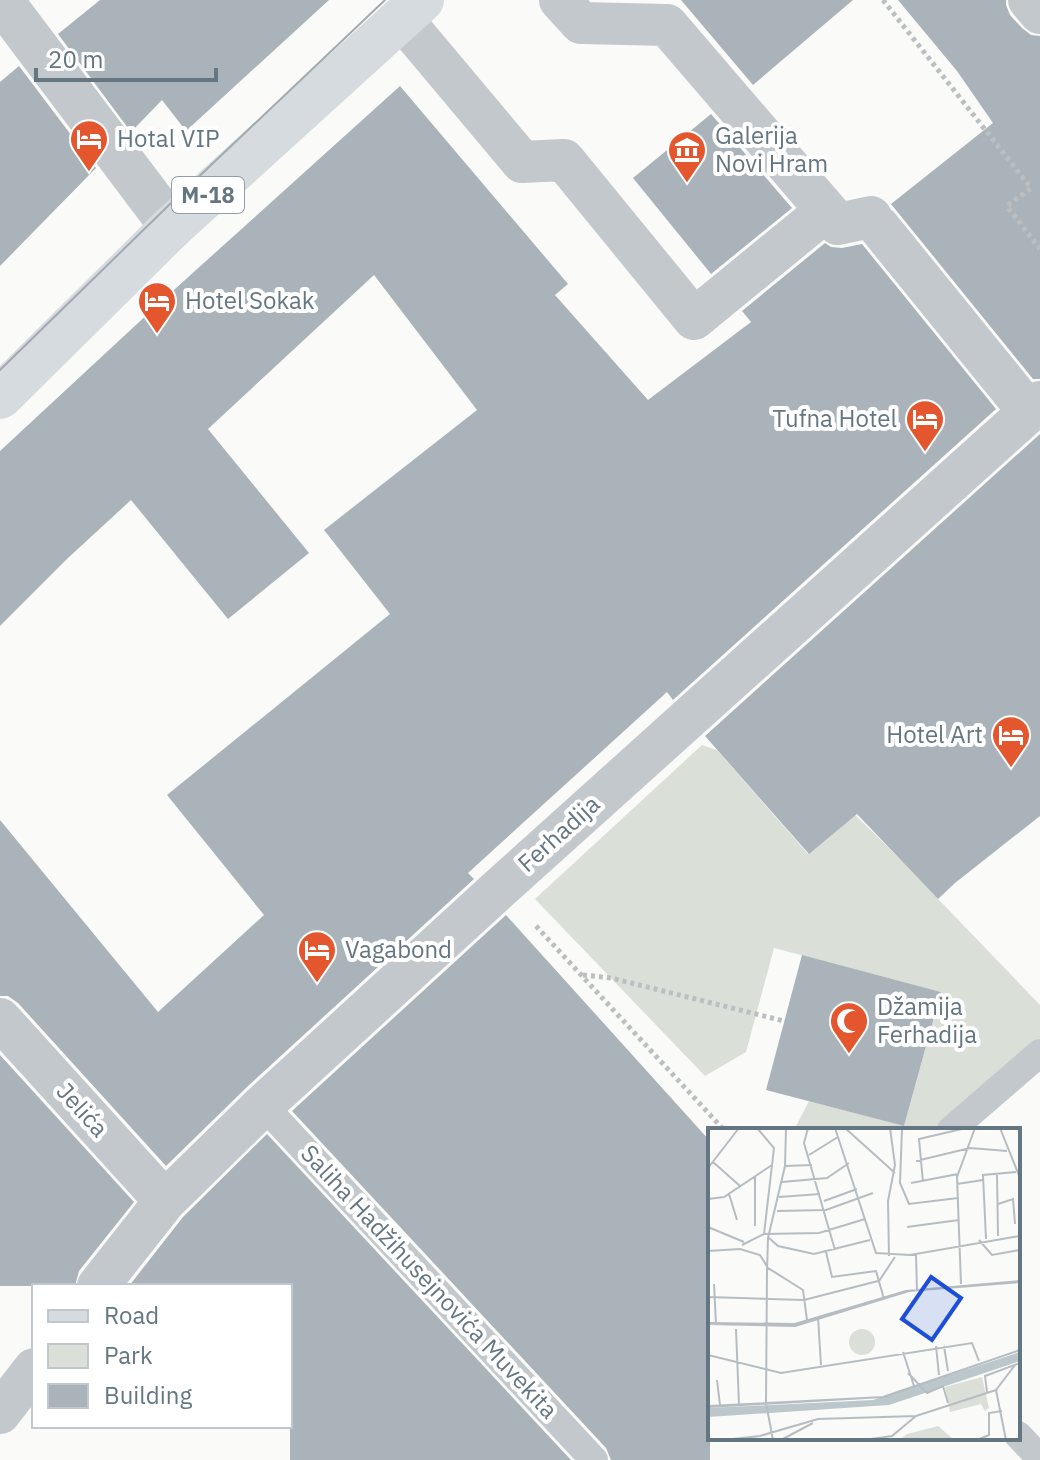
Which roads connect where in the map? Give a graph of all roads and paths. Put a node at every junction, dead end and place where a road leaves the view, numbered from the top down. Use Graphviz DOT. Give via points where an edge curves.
graph roads {
  1 [pos="1,0"];
  2 [pos="560,0"];
  3 [pos="883,0"];
  4 [pos="1029,0"];
  5 [pos="412,9"];
  6 [pos="1040,13"];
  7 [pos="826,211"];
  8 [pos="172,227"];
  9 [pos="1040,249"];
  10 [pos="0,397"];
  11 [pos="1034,407"];
  12 [pos="501,887"];
  13 [pos="583,975"];
  14 [pos="0,1019"];
  15 [pos="784,1021"];
  16 [pos="1040,1053"];
  17 [pos="263,1105"];
  18 [pos="722,1128"];
  19 [pos="953,1128"];
  20 [pos="165,1201"];
  21 [pos="100,1284"];
  22 [pos="32,1372"];
  23 [pos="0,1413"];
  24 [pos="1020,1437"];
  25 [pos="1040,1458"];
  26 [pos="594,1460"];
  1 -- 8 [label="street"];
  2 -- 7 [label="street" via="581,23 667,25"];
  3 -- 9 [label="path" via="1031,188 1007,206"];
  4 -- 6 [label="street"];
  5 -- 7 [label="street" via="522,162 564,160 694,319"];
  5 -- 8 [label="main road, M-18"];
  7 -- 11 [label="street" via="838,224 875,222"];
  8 -- 10 [label="main road, M-18"];
  11 -- 12 [label="street, Ferhadija"];
  12 -- 13 [label="path"];
  12 -- 17 [label="street, Ferhadija"];
  13 -- 15 [label="path"];
  13 -- 18 [label="path"];
  14 -- 20 [label="street, Jelića"];
  16 -- 19 [label="lane"];
  17 -- 20 [label="street, Ferhadija"];
  17 -- 26 [label="lane, Saliha Hadžihusejnovića Muvekita"];
  20 -- 21 [label="street, Ferhadija"];
  22 -- 23 [label="street"];
  24 -- 25 [label="lane"];
}
